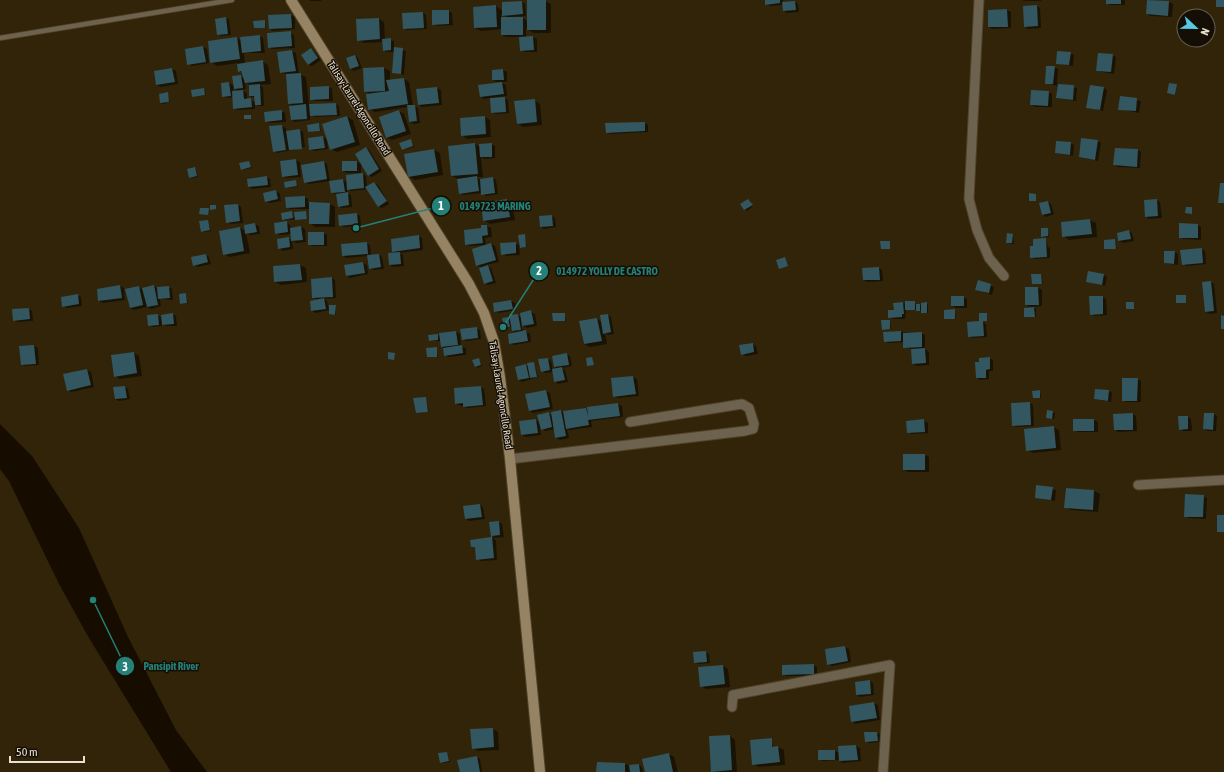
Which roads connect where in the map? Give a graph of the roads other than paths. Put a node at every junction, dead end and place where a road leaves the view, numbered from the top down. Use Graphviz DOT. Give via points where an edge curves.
graph roads {
  1 [pos="232,0"];
  2 [pos="291,0"];
  3 [pos="980,0"];
  4 [pos="0,38"];
  5 [pos="1004,276"];
  6 [pos="630,422"];
  7 [pos="510,459"];
  8 [pos="1224,480"];
  9 [pos="1138,485"];
  10 [pos="732,707"];
  11 [pos="540,772"];
  12 [pos="883,772"];
  1 -- 4 [label="lane"];
  2 -- 7 [label="main road, Talisay-Laurel-Agoncillo Road" via="469,284 484,313 495,349"];
  3 -- 5 [label="street" via="969,199 977,230 989,258"];
  6 -- 7 [label="street" via="742,404 749,408 754,424 753,429 746,431"];
  7 -- 11 [label="main road, Talisay-Laurel-Agoncillo Road"];
  8 -- 9 [label="street"];
  10 -- 12 [label="street" via="732,695 890,665"];
}
